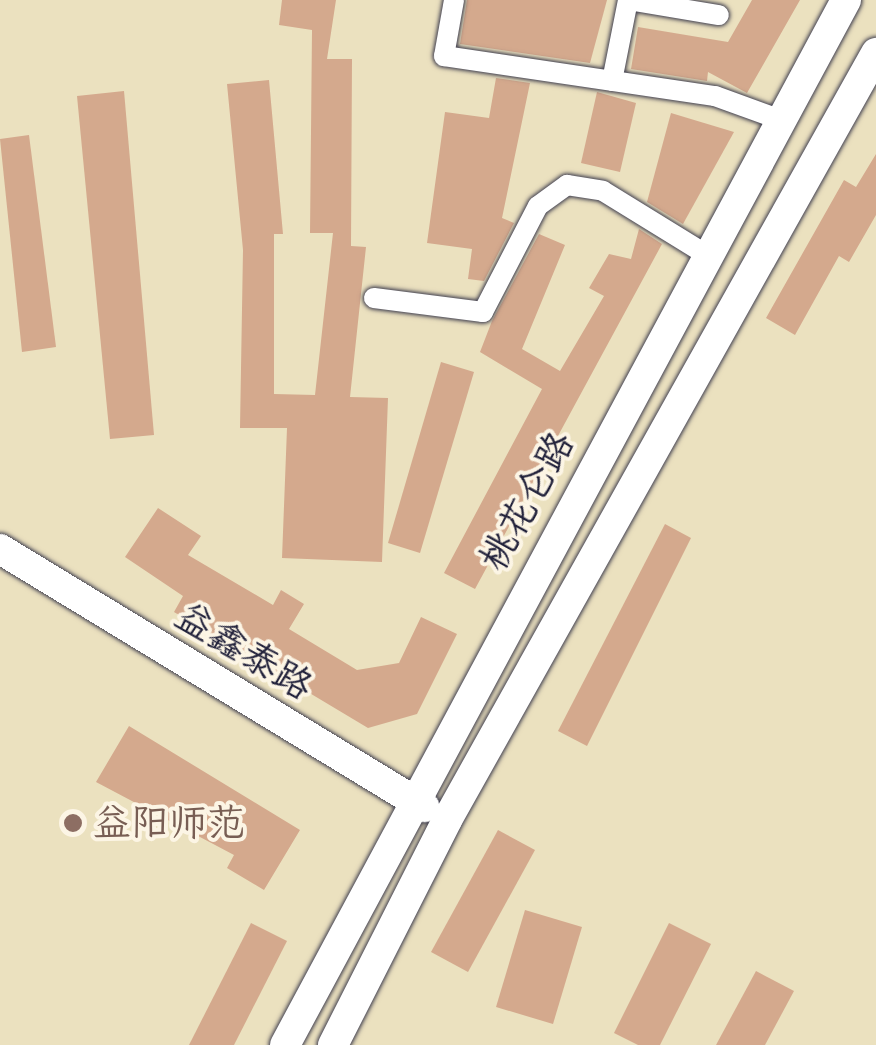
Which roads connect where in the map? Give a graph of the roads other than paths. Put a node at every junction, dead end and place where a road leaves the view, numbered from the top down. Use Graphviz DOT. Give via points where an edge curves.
graph roads {
  1 [pos="454,0"];
  2 [pos="846,0"];
  3 [pos="720,15"];
  4 [pos="876,53"];
  5 [pos="612,80"];
  6 [pos="781,120"];
  7 [pos="707,256"];
  8 [pos="374,298"];
  9 [pos="0,549"];
  10 [pos="410,799"];
  11 [pos="447,820"];
  12 [pos="285,1045"];
  13 [pos="333,1045"];
  1 -- 5 [label="street" via="444,56"];
  2 -- 6 [label="main road, 桃花仑路"];
  3 -- 5 [label="street" via="628,0"];
  4 -- 11 [label="main road"];
  5 -- 6 [label="street" via="715,96"];
  6 -- 7 [label="main road, 桃花仑路"];
  7 -- 8 [label="street" via="602,190 567,185 538,206 482,312"];
  7 -- 10 [label="main road, 桃花仑路"];
  9 -- 10 [label="main road, 益鑫泰路"];
  10 -- 11 [label="main road, 益鑫泰路"];
  10 -- 12 [label="main road, 桃花仑路"];
  11 -- 13 [label="main road"];
}
